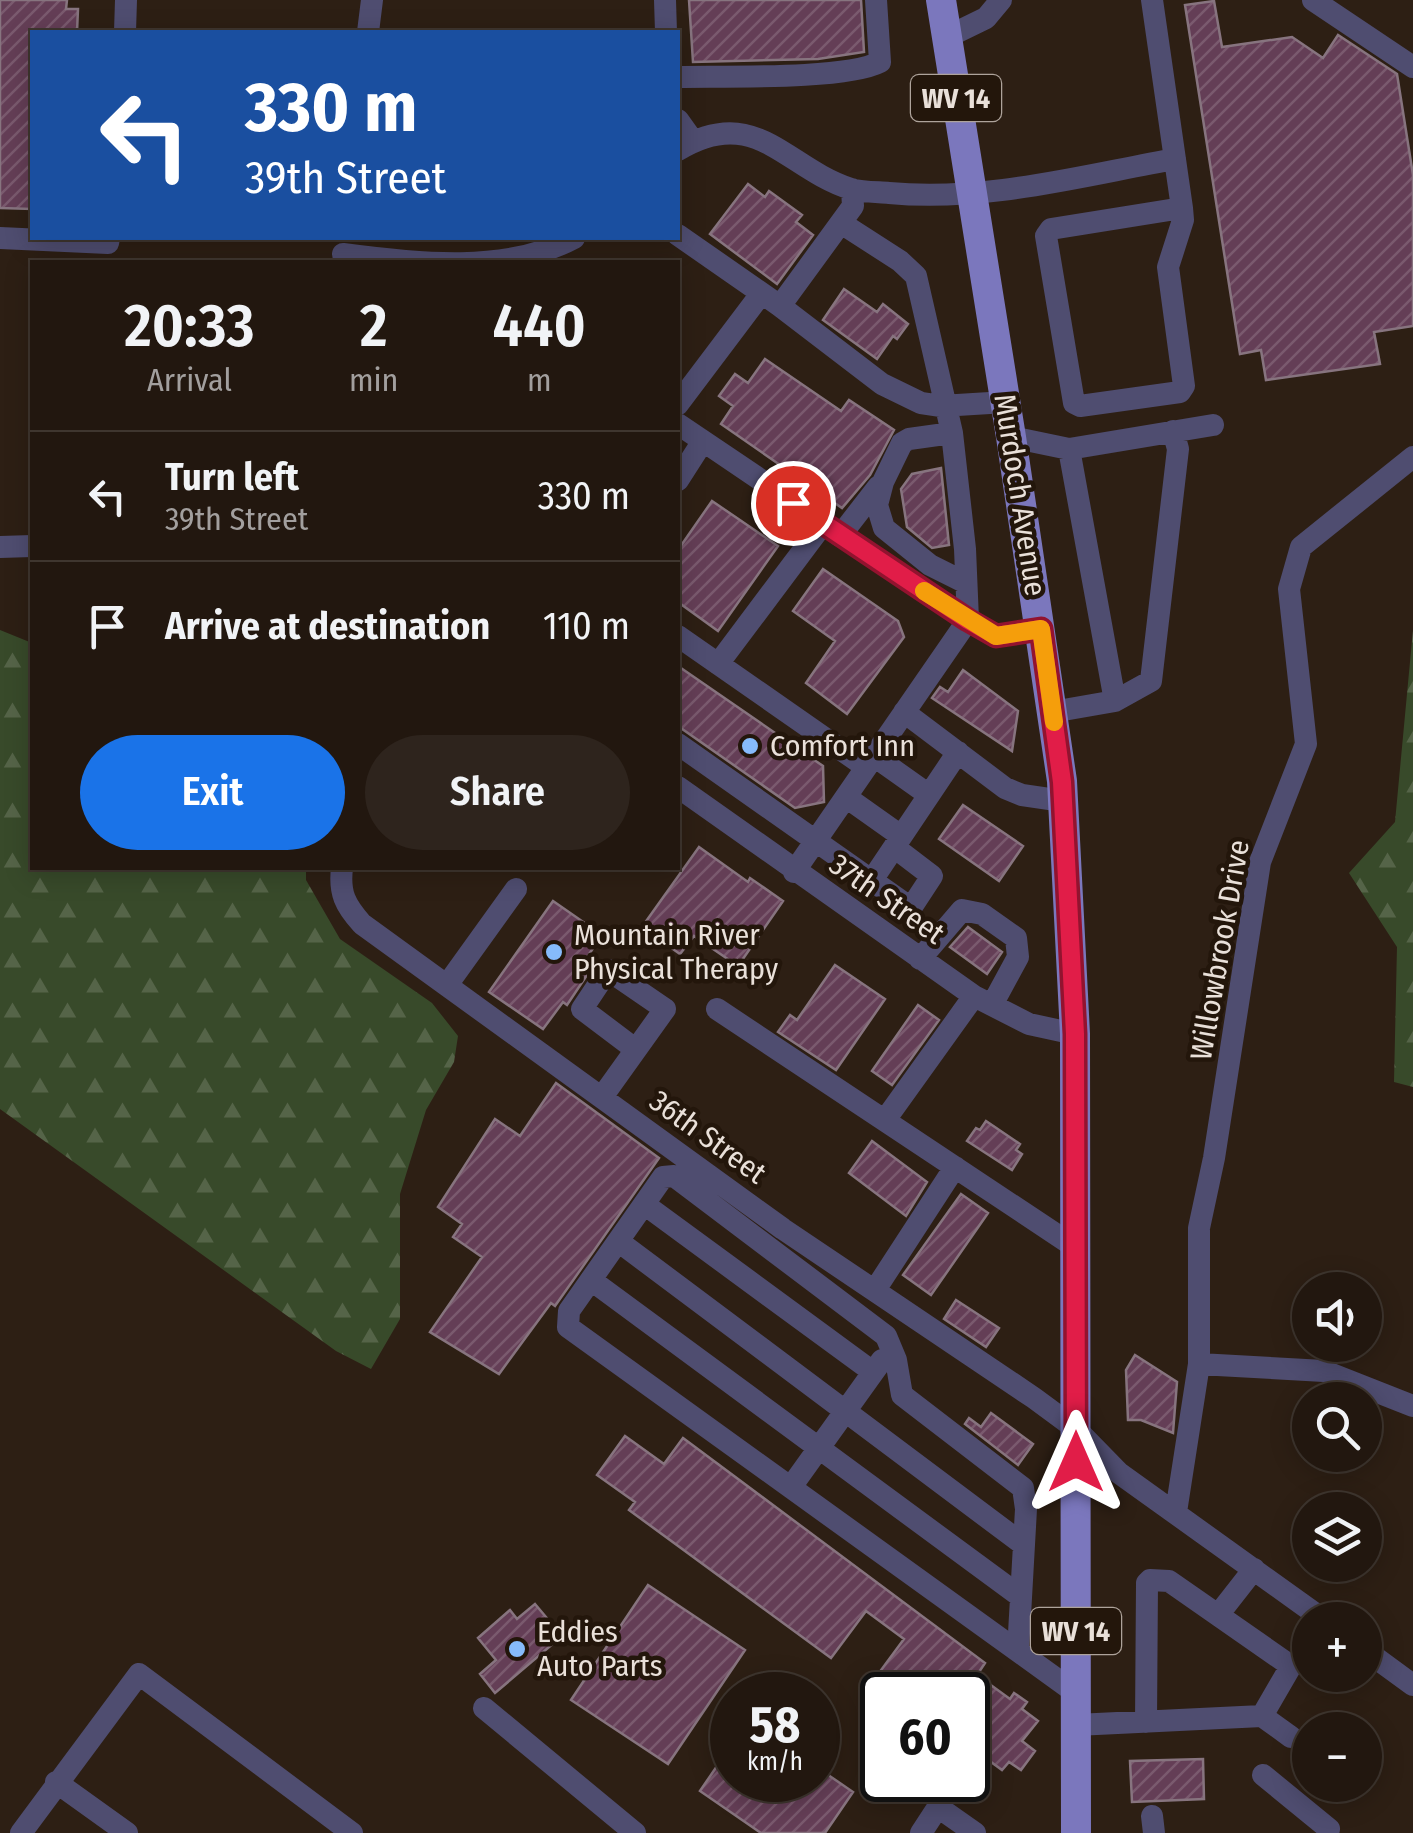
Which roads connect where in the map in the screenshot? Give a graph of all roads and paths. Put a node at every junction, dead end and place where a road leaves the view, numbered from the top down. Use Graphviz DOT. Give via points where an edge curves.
graph roads {
  1 [pos="126,0"];
  2 [pos="372,0"];
  3 [pos="664,0"];
  4 [pos="876,0"];
  5 [pos="941,0"];
  6 [pos="999,0"];
  7 [pos="1152,0"];
  8 [pos="1314,0"];
  9 [pos="125,30"];
  10 [pos="368,30"];
  11 [pos="666,30"];
  12 [pos="947,37"];
  13 [pos="1413,66"];
  14 [pos="680,77"];
  15 [pos="685,146"];
  16 [pos="1175,159"];
  17 [pos="852,189"];
  18 [pos="972,195"];
  19 [pos="1182,208"];
  20 [pos="841,222"];
  21 [pos="680,236"];
  22 [pos="0,238"];
  23 [pos="569,240"];
  24 [pos="108,248"];
  25 [pos="343,251"];
  26 [pos="478,255"];
  27 [pos="414,260"];
  28 [pos="431,260"];
  29 [pos="770,300"];
  30 [pos="680,402"];
  31 [pos="1006,402"];
  32 [pos="948,406"];
  33 [pos="1213,424"];
  34 [pos="680,425"];
  35 [pos="1173,431"];
  36 [pos="952,433"];
  37 [pos="1011,437"];
  38 [pos="703,442"];
  39 [pos="1069,449"];
  40 [pos="1413,457"];
  41 [pos="680,477"];
  42 [pos="883,482"];
  43 [pos="832,530"];
  44 [pos="0,546"];
  45 [pos="30,546"];
  46 [pos="966,582"];
  47 [pos="968,620"];
  48 [pos="1041,629"];
  49 [pos="680,637"];
  50 [pos="718,664"];
  51 [pos="1114,701"];
  52 [pos="904,712"];
  53 [pos="1052,712"];
  54 [pos="680,745"];
  55 [pos="958,752"];
  56 [pos="870,762"];
  57 [pos="680,788"];
  58 [pos="929,795"];
  59 [pos="846,797"];
  60 [pos="1063,801"];
  61 [pos="816,840"];
  62 [pos="898,842"];
  63 [pos="342,870"];
  64 [pos="794,872"];
  65 [pos="872,880"];
  66 [pos="516,889"];
  67 [pos="920,959"];
  68 [pos="447,985"];
  69 [pos="983,1001"];
  70 [pos="717,1009"];
  71 [pos="1075,1034"];
  72 [pos="636,1049"];
  73 [pos="602,1097"];
  74 [pos="885,1120"];
  75 [pos="955,1168"];
  76 [pos="644,1204"];
  77 [pos="618,1241"];
  78 [pos="1075,1247"];
  79 [pos="591,1280"];
  80 [pos="875,1290"];
  81 [pos="891,1348"];
  82 [pos="1198,1364"];
  83 [pos="873,1372"];
  84 [pos="1413,1406"];
  85 [pos="848,1411"];
  86 [pos="1076,1429"];
  87 [pos="818,1449"];
  88 [pos="790,1487"];
  89 [pos="1176,1512"];
  90 [pos="1024,1545"];
  91 [pos="1254,1569"];
  92 [pos="1021,1598"];
  93 [pos="1299,1602"];
  94 [pos="1218,1615"];
  95 [pos="1018,1651"];
  96 [pos="1382,1662"];
  97 [pos="1413,1685"];
  98 [pos="1076,1693"];
  99 [pos="484,1708"];
  100 [pos="1262,1716"];
  101 [pos="1146,1722"];
  102 [pos="1076,1724"];
  103 [pos="1291,1737"];
  104 [pos="1263,1774"];
  105 [pos="56,1782"];
  106 [pos="20,1833"];
  107 [pos="128,1833"];
  108 [pos="352,1833"];
  109 [pos="635,1833"];
  110 [pos="921,1833"];
  111 [pos="975,1833"];
  112 [pos="1076,1833"];
  113 [pos="1328,1833"];
  1 -- 9 [label="street"];
  2 -- 10 [label="street"];
  3 -- 11 [label="street"];
  4 -- 14 [label="street" via="880,62 870,67"];
  5 -- 12 [label="main road, Murdoch Avenue / WV 14"];
  6 -- 12 [label="street" via="986,18"];
  7 -- 16 [label="street"];
  8 -- 13 [label="street"];
  12 -- 18 [label="main road, Murdoch Avenue / WV 14"];
  15 -- 17 [label="street" via="725,134 762,138"];
  16 -- 18 [label="street"];
  16 -- 19 [label="street"];
  17 -- 18 [label="street"];
  17 -- 20 [label="street" via="853,206"];
  18 -- 31 [label="main road, Murdoch Avenue / WV 14"];
  19 -- 19 [label="street" via="1046,236 1074,403 1180,392 1184,386 1168,267"];
  20 -- 29 [label="street"];
  20 -- 32 [label="street" via="916,276"];
  21 -- 29 [label="street"];
  22 -- 24 [label="street"];
  23 -- 26 [label="street" via="535,254"];
  25 -- 27 [label="street"];
  26 -- 28 [label="street"];
  29 -- 30 [label="street"];
  29 -- 32 [label="street" via="882,384"];
  31 -- 32 [label="street"];
  31 -- 37 [label="main road, Murdoch Avenue / WV 14"];
  32 -- 36 [label="street"];
  33 -- 35 [label="street"];
  34 -- 38 [label="street"];
  35 -- 39 [label="street"];
  35 -- 51 [label="street" via="1178,449 1150,681"];
  36 -- 42 [label="street" via="909,439"];
  36 -- 46 [label="street"];
  37 -- 39 [label="street"];
  37 -- 48 [label="main road, Murdoch Avenue / WV 14"];
  38 -- 41 [label="street"];
  38 -- 43 [label="street"];
  39 -- 51 [label="street"];
  40 -- 82 [label="street, Willowbrook Drive" via="1301,547 1289,589 1306,744 1260,862 1199,1228"];
  42 -- 43 [label="street"];
  42 -- 46 [label="street" via="877,505 884,528 930,565"];
  43 -- 47 [label="street"];
  43 -- 50 [label="street"];
  44 -- 45 [label="street"];
  46 -- 47 [label="street"];
  47 -- 48 [label="street" via="996,636"];
  47 -- 52 [label="street"];
  48 -- 53 [label="main road, Murdoch Avenue / WV 14"];
  49 -- 50 [label="street"];
  50 -- 56 [label="street"];
  51 -- 53 [label="street"];
  52 -- 55 [label="street"];
  52 -- 56 [label="street"];
  53 -- 60 [label="main road, Murdoch Avenue / WV 14"];
  54 -- 61 [label="street"];
  55 -- 58 [label="street"];
  55 -- 60 [label="street" via="1005,788"];
  56 -- 58 [label="street"];
  56 -- 59 [label="street"];
  57 -- 64 [label="street, 37th Street"];
  58 -- 62 [label="street"];
  59 -- 61 [label="street"];
  59 -- 62 [label="street"];
  60 -- 71 [label="main road, Murdoch Avenue / WV 14"];
  61 -- 64 [label="street"];
  61 -- 65 [label="street"];
  62 -- 65 [label="street"];
  62 -- 65 [label="street" via="932,876 910,908"];
  63 -- 68 [label="street, 36th Street" via="345,906"];
  64 -- 67 [label="street, 37th Street"];
  66 -- 68 [label="street"];
  67 -- 69 [label="street, 37th Street"];
  67 -- 69 [label="street" via="962,910 982,914 1016,938 1018,957"];
  68 -- 73 [label="street, 36th Street"];
  69 -- 71 [label="street, 37th Street" via="1029,1024"];
  69 -- 74 [label="street"];
  70 -- 74 [label="street"];
  71 -- 78 [label="main road, Murdoch Avenue / WV 14"];
  72 -- 73 [label="street"];
  73 -- 80 [label="street, 36th Street"];
  74 -- 75 [label="street"];
  75 -- 78 [label="street"];
  75 -- 80 [label="street"];
  76 -- 77 [label="street"];
  76 -- 81 [label="street" via="663,1177 674,1176 886,1336"];
  76 -- 83 [label="street"];
  77 -- 79 [label="street"];
  77 -- 85 [label="street"];
  78 -- 86 [label="main road, Murdoch Avenue / WV 14"];
  79 -- 87 [label="street"];
  79 -- 88 [label="street" via="569,1311 568,1327"];
  80 -- 86 [label="street, 36th Street"];
  81 -- 83 [label="street"];
  81 -- 90 [label="street" via="902,1395 1023,1488"];
  82 -- 84 [label="street" via="1324,1371"];
  82 -- 89 [label="street, Willowbrook Drive"];
  83 -- 85 [label="street"];
  85 -- 87 [label="street"];
  85 -- 90 [label="street"];
  86 -- 89 [label="street, 36th Street" via="1119,1474"];
  86 -- 98 [label="main road, Murdoch Avenue / WV 14"];
  87 -- 88 [label="street"];
  87 -- 92 [label="street"];
  88 -- 95 [label="street"];
  89 -- 91 [label="street, 36th Street"];
  90 -- 92 [label="street"];
  91 -- 93 [label="street, 36th Street"];
  91 -- 94 [label="street"];
  92 -- 95 [label="street"];
  94 -- 100 [label="street" via="1291,1666"];
  94 -- 101 [label="street" via="1170,1581 1147,1583"];
  95 -- 98 [label="street"];
  96 -- 97 [label="street"];
  98 -- 102 [label="main road, Murdoch Avenue / WV 14"];
  99 -- 109 [label="street"];
  100 -- 101 [label="street"];
  100 -- 103 [label="street"];
  101 -- 102 [label="street"];
  102 -- 112 [label="main road, Murdoch Avenue / WV 14"];
  104 -- 113 [label="street"];
  105 -- 106 [label="street"];
  105 -- 107 [label="street"];
  105 -- 108 [label="street" via="139,1674"];
  110 -- 111 [label="street" via="938,1807"];
}
